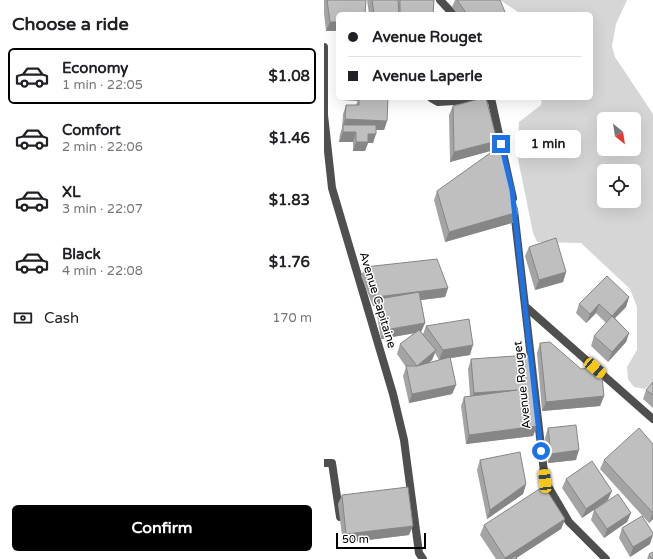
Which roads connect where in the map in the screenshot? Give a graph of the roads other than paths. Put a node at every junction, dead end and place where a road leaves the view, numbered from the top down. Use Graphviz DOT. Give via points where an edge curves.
graph roads {
  1 [pos="440,0"];
  2 [pos="451,12"];
  3 [pos="324,47"];
  4 [pos="434,100"];
  5 [pos="464,100"];
  6 [pos="491,100"];
  7 [pos="526,307"];
  8 [pos="653,419"];
  9 [pos="324,463"];
  10 [pos="340,517"];
  11 [pos="422,559"];
  12 [pos="606,559"];
  1 -- 2 [label="street"];
  3 -- 11 [label="street, Avenue Capitaine" via="324,115 332,188 393,394 404,440 419,553"];
  4 -- 5 [label="street"];
  6 -- 7 [label="street, Avenue Rouget" via="512,190"];
  7 -- 8 [label="street"];
  7 -- 12 [label="street, Avenue Rouget" via="545,481 569,522"];
  9 -- 10 [label="street" via="332,463"];
}
